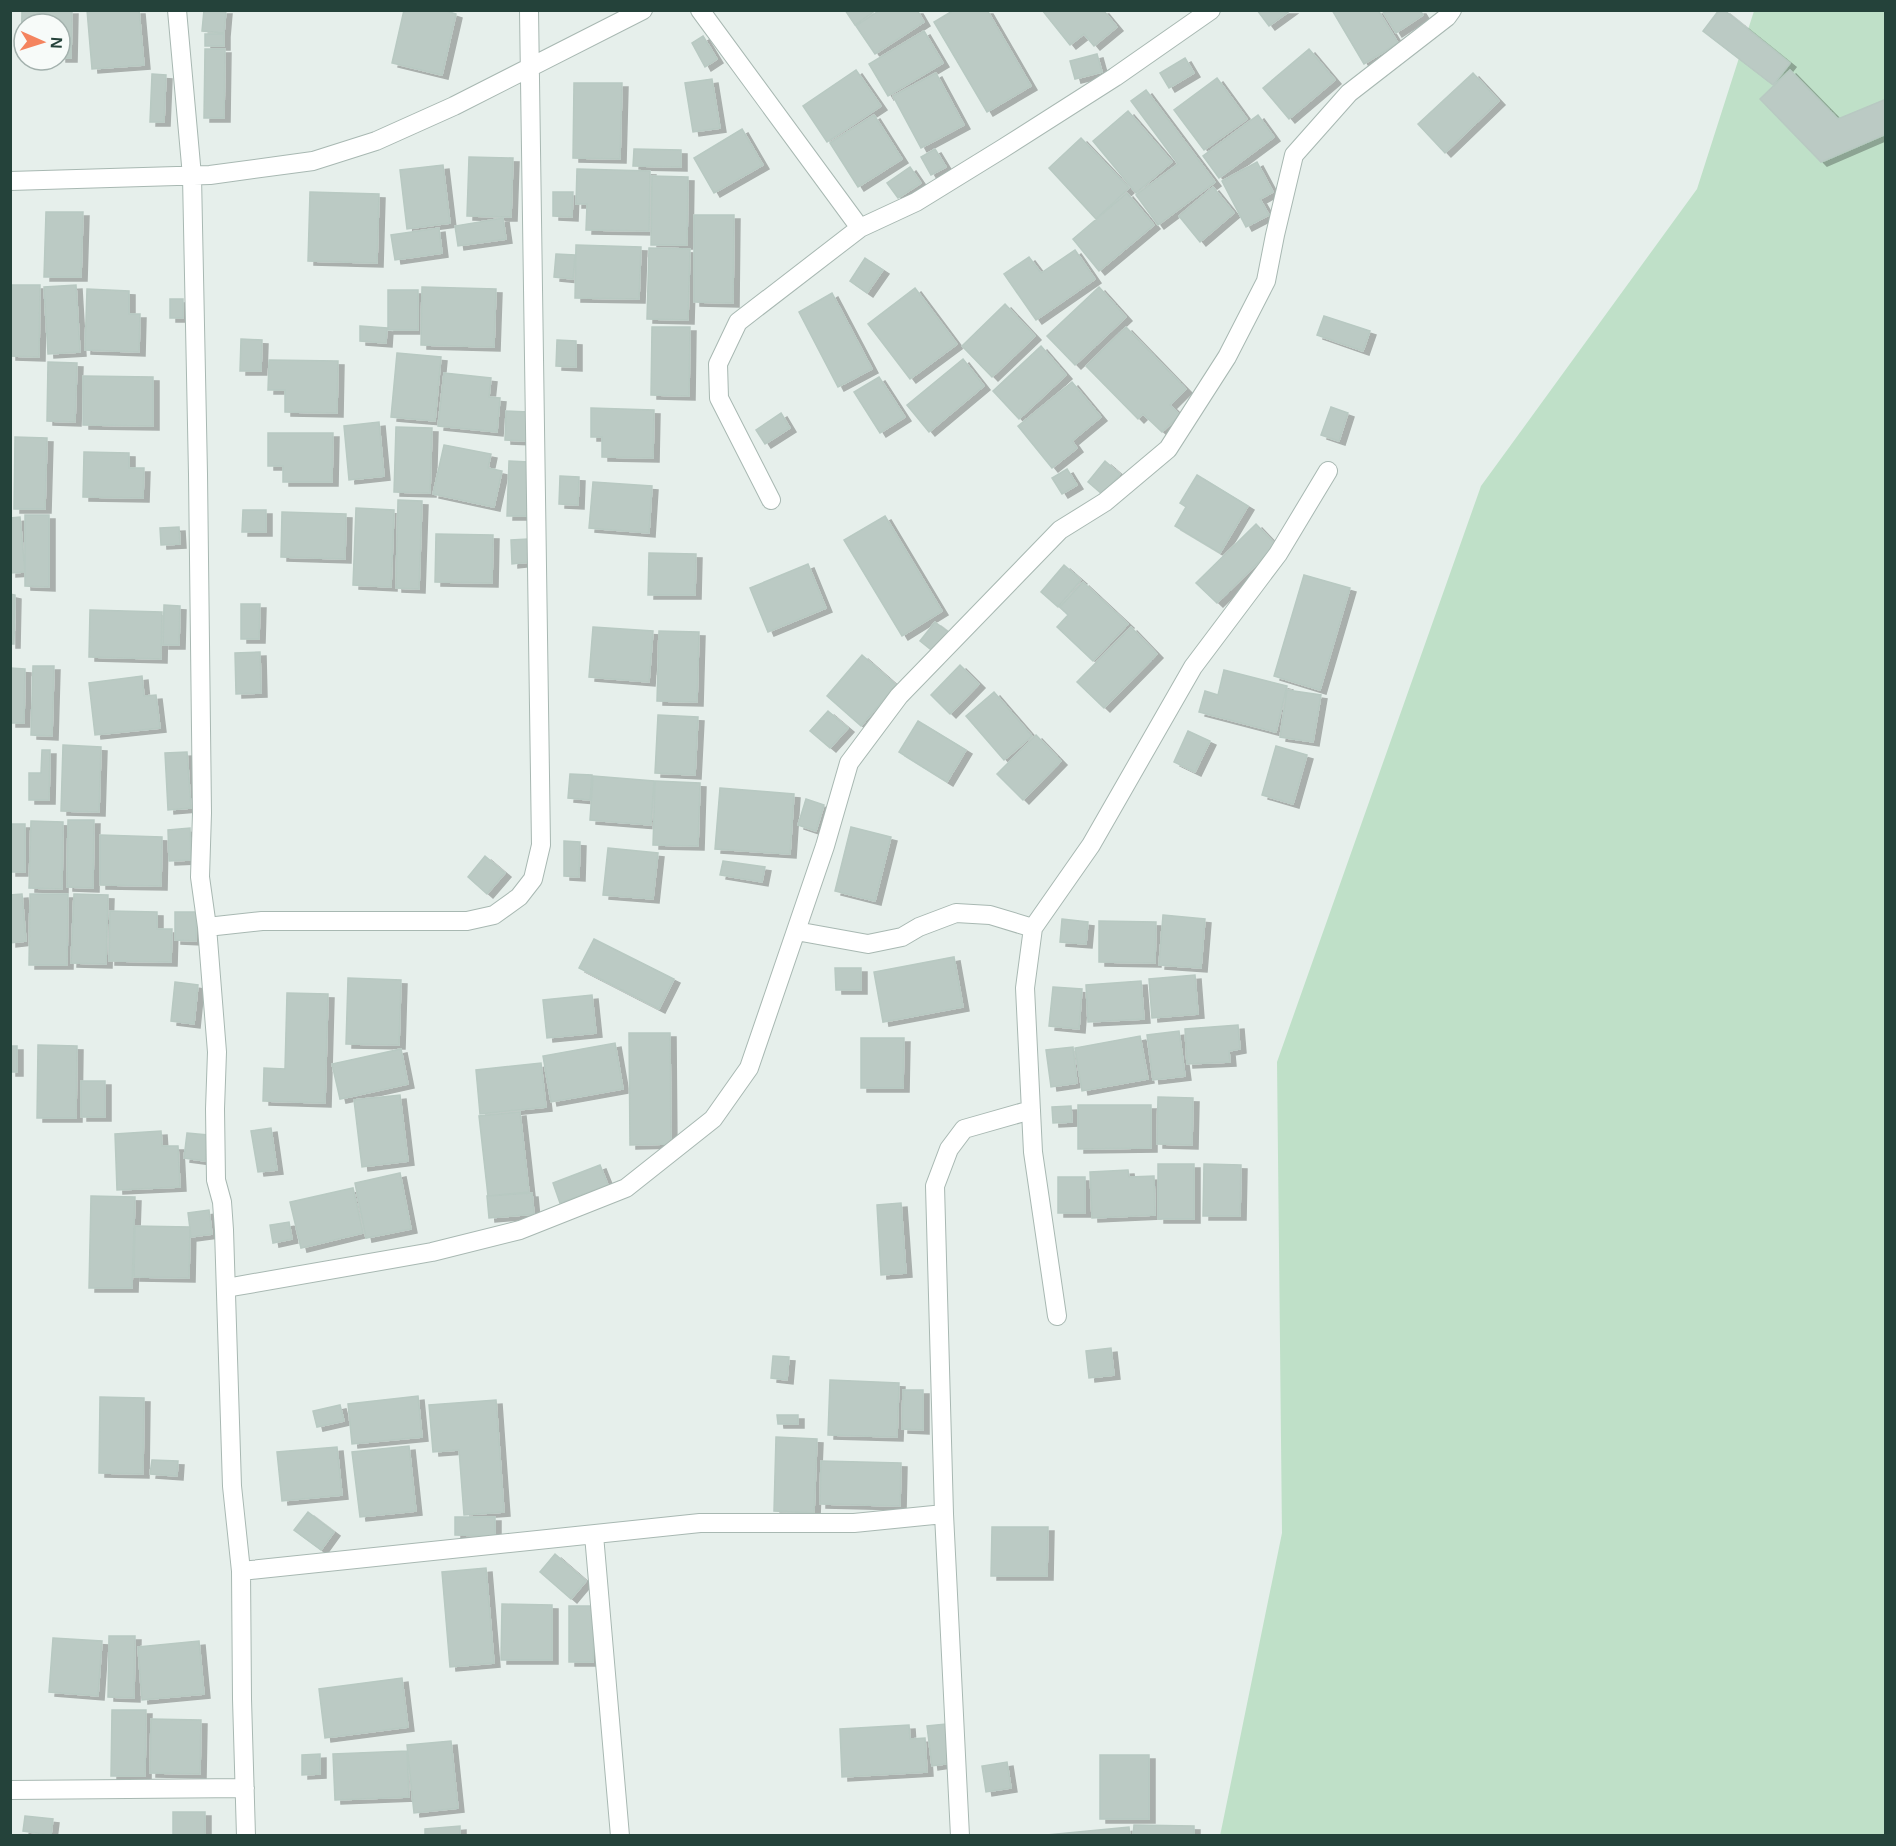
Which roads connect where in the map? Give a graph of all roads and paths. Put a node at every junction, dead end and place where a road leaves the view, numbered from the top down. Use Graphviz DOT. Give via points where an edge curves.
graph roads {
  1 [pos="177,10"];
  2 [pos="529,10"];
  3 [pos="643,10"];
  4 [pos="700,10"];
  5 [pos="1211,10"];
  6 [pos="1452,10"];
  7 [pos="531,65"];
  8 [pos="192,176"];
  9 [pos="10,181"];
  10 [pos="860,228"];
  11 [pos="1328,471"];
  12 [pos="771,500"];
  13 [pos="207,927"];
  14 [pos="1033,928"];
  15 [pos="796,931"];
  16 [pos="1031,1110"];
  17 [pos="226,1288"];
  18 [pos="1057,1316"];
  19 [pos="944,1514"];
  20 [pos="594,1535"];
  21 [pos="241,1571"];
  22 [pos="245,1788"];
  23 [pos="10,1790"];
  24 [pos="246,1836"];
  25 [pos="620,1836"];
  26 [pos="960,1836"];
  1 -- 8 [label="street"];
  2 -- 7 [label="street"];
  3 -- 7 [label="street"];
  4 -- 10 [label="street"];
  5 -- 10 [label="street" via="992,155 916,202"];
  6 -- 15 [label="street" via="1349,93 1294,155 1266,281 1227,357 1168,449 1105,502 1060,530 899,696 849,763"];
  7 -- 8 [label="street" via="376,141 313,161"];
  7 -- 13 [label="street" via="541,833 533,879 519,897 494,915 468,921 262,921"];
  8 -- 9 [label="street"];
  8 -- 13 [label="street" via="200,877"];
  10 -- 12 [label="street" via="738,322 718,364 719,398"];
  11 -- 14 [label="street" via="1278,554 1193,667 1091,845"];
  13 -- 17 [label="street" via="217,1053 216,1180 222,1202"];
  14 -- 15 [label="street" via="990,915 956,913 902,937 868,944"];
  14 -- 16 [label="street" via="1025,988"];
  15 -- 17 [label="street" via="749,1068 713,1119 626,1188 520,1230 443,1250"];
  16 -- 18 [label="street" via="1033,1152"];
  16 -- 19 [label="street" via="964,1128 949,1149 935,1186"];
  17 -- 21 [label="street" via="232,1486"];
  19 -- 20 [label="street" via="854,1523 700,1523"];
  19 -- 26 [label="street"];
  20 -- 21 [label="street"];
  20 -- 25 [label="street"];
  21 -- 22 [label="street"];
  22 -- 23 [label="street"];
  22 -- 24 [label="street"];
}
